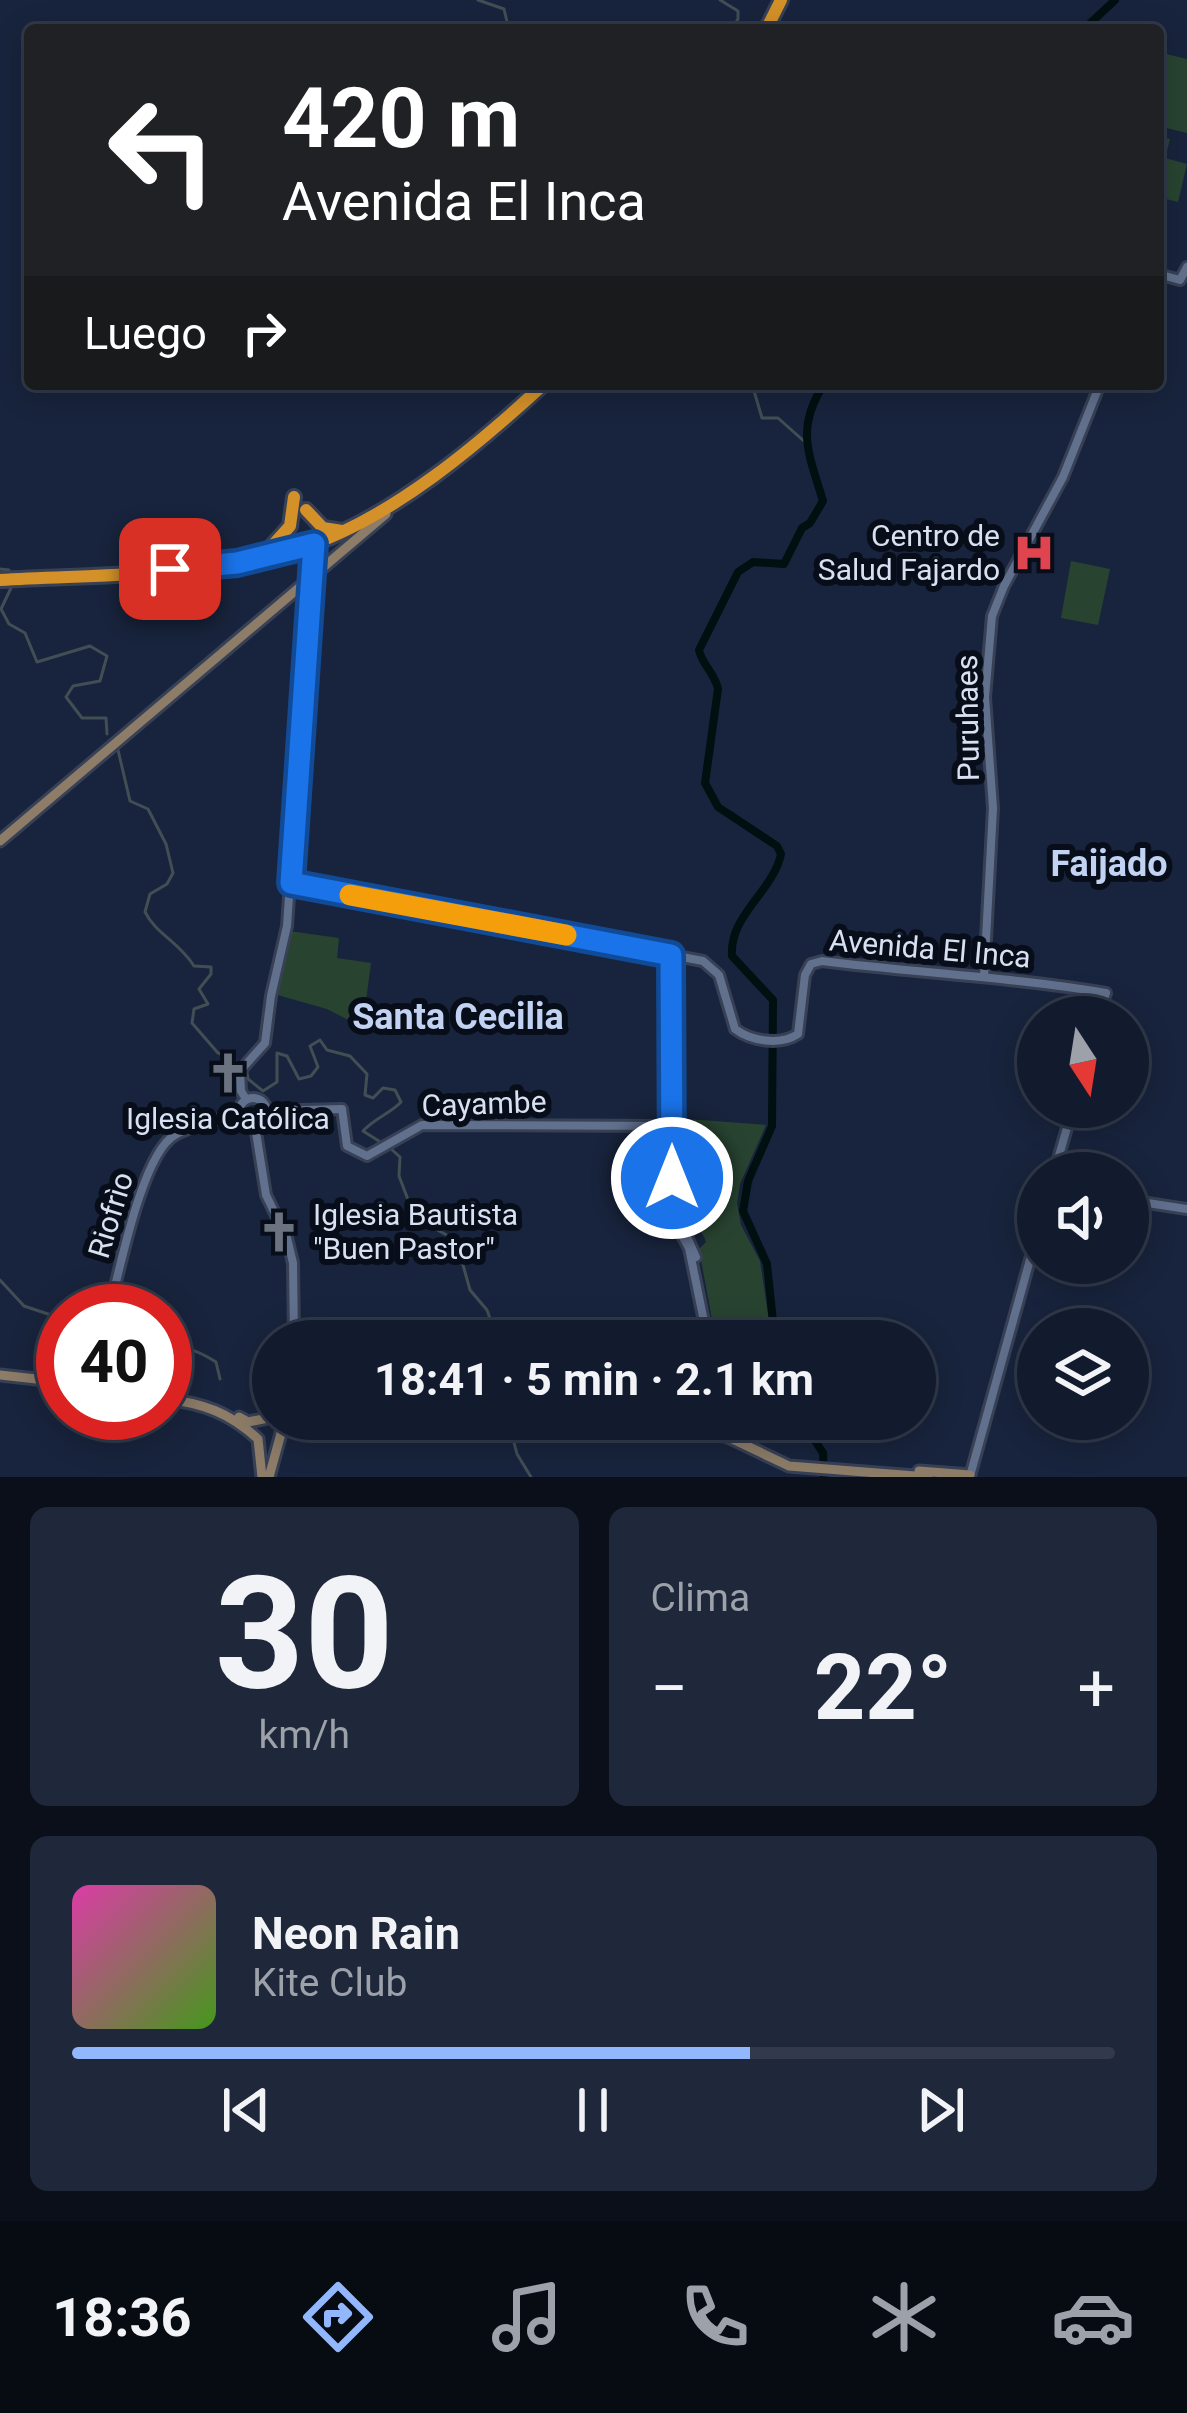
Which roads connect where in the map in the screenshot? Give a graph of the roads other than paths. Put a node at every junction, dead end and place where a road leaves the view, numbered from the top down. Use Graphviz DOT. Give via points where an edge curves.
graph roads {
  1 [pos="1187,267"];
  2 [pos="1164,276"];
  3 [pos="537,390"];
  4 [pos="1098,390"];
  5 [pos="412,490"];
  6 [pos="294,496"];
  7 [pos="306,510"];
  8 [pos="344,531"];
  9 [pos="311,549"];
  10 [pos="259,559"];
  11 [pos="314,578"];
  12 [pos="0,580"];
  13 [pos="0,842"];
  14 [pos="291,883"];
  15 [pos="668,954"];
  16 [pos="985,976"];
  17 [pos="1105,996"];
  18 [pos="246,1099"];
  19 [pos="267,1111"];
  20 [pos="238,1114"];
  21 [pos="255,1126"];
  22 [pos="669,1126"];
  23 [pos="1149,1203"];
  24 [pos="1187,1209"];
  25 [pos="115,1284"];
  26 [pos="1023,1284"];
  27 [pos="294,1320"];
  28 [pos="705,1320"];
  29 [pos="0,1377"];
  30 [pos="36,1382"];
  31 [pos="192,1401"];
  32 [pos="192,1403"];
  33 [pos="252,1420"];
  34 [pos="252,1435"];
  35 [pos="257,1440"];
  36 [pos="276,1440"];
  37 [pos="736,1440"];
  38 [pos="831,1466"];
  39 [pos="970,1476"];
  40 [pos="265,1477"];
  41 [pos="928,1477"];
  1 -- 2 [label="street" via="1179,280"];
  3 -- 5 [label="highway"];
  4 -- 16 [label="street, Puruhaes" via="992,616"];
  5 -- 8 [label="highway"];
  5 -- 11 [label="main road"];
  6 -- 10 [label="highway" via="286,533"];
  7 -- 8 [label="highway" via="325,529"];
  8 -- 9 [label="highway"];
  9 -- 10 [label="highway"];
  9 -- 11 [label="street"];
  10 -- 12 [label="highway"];
  11 -- 13 [label="main road"];
  11 -- 14 [label="street"];
  14 -- 15 [label="street, Avenida El Inca"];
  14 -- 18 [label="street" via="265,1043 240,1083"];
  15 -- 16 [label="street, Avenida El Inca" via="716,969 733,1025 775,1040 799,1032 811,964"];
  15 -- 22 [label="street"];
  16 -- 17 [label="street, Avenida El Inca"];
  18 -- 19 [label="street"];
  18 -- 20 [label="street"];
  19 -- 21 [label="street"];
  19 -- 22 [label="street, Cayambe" via="342,1108 347,1146 367,1156 422,1125"];
  20 -- 21 [label="street"];
  20 -- 25 [label="street, Riofrìo" via="163,1145"];
  21 -- 27 [label="street" via="266,1195 293,1263"];
  22 -- 28 [label="street" via="668,1206 689,1248"];
  23 -- 24 [label="street"];
  26 -- 39 [label="street"];
  29 -- 30 [label="main road"];
  31 -- 33 [label="main road"];
  32 -- 34 [label="main road"];
  35 -- 40 [label="main road"];
  36 -- 40 [label="main road"];
  37 -- 38 [label="main road" via="782,1464"];
  38 -- 39 [label="main road"];
  38 -- 41 [label="main road"];
}
